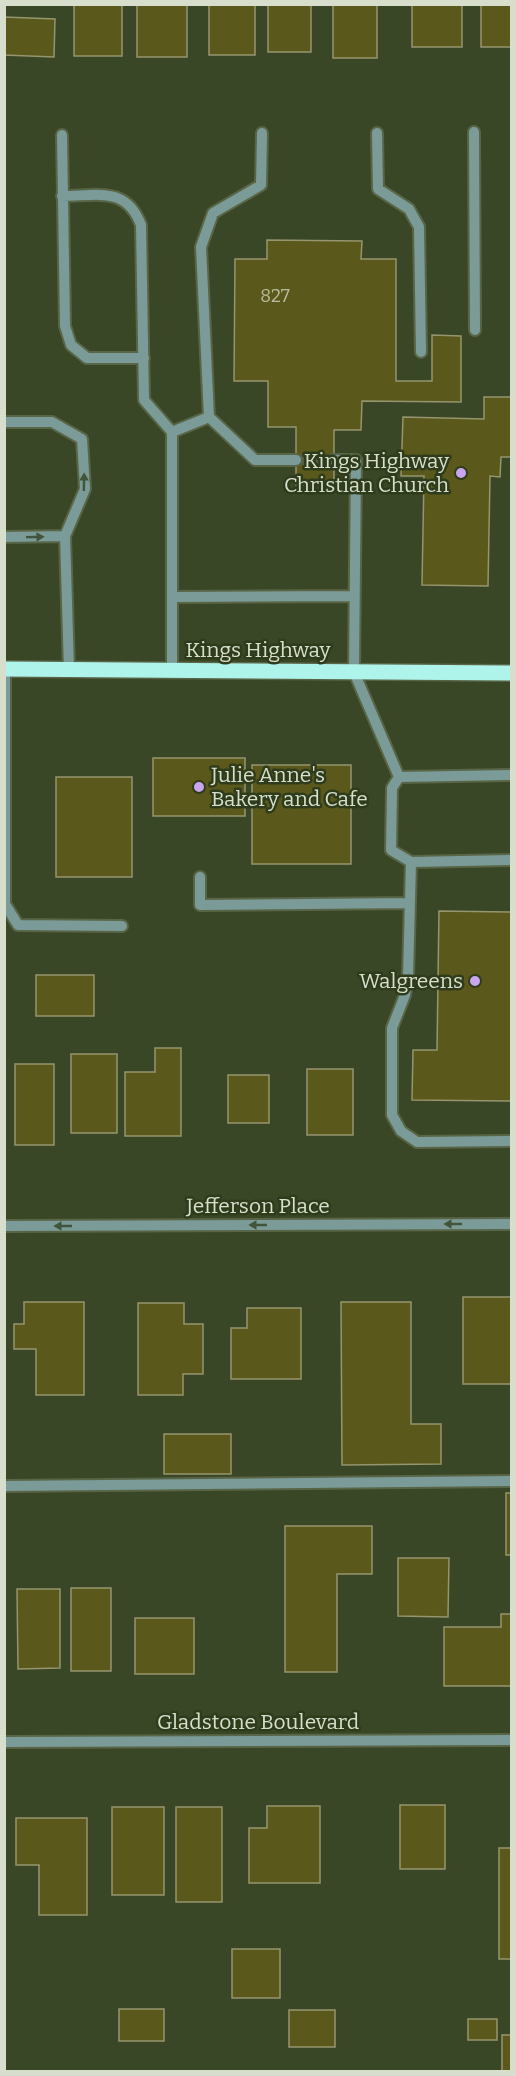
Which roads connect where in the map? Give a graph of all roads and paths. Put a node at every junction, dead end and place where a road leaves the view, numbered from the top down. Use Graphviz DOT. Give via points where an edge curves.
graph roads {
  1 [pos="474,132"];
  2 [pos="262,133"];
  3 [pos="377,133"];
  4 [pos="62,135"];
  5 [pos="62,196"];
  6 [pos="475,330"];
  7 [pos="421,352"];
  8 [pos="144,358"];
  9 [pos="209,417"];
  10 [pos="4,422"];
  11 [pos="172,432"];
  12 [pos="296,460"];
  13 [pos="334,460"];
  14 [pos="65,536"];
  15 [pos="4,537"];
  16 [pos="354,596"];
  17 [pos="172,597"];
  18 [pos="5,669"];
  19 [pos="69,670"];
  20 [pos="172,671"];
  21 [pos="354,672"];
  22 [pos="512,673"];
  23 [pos="512,775"];
  24 [pos="399,777"];
  25 [pos="512,860"];
  26 [pos="411,862"];
  27 [pos="200,877"];
  28 [pos="410,903"];
  29 [pos="122,926"];
  30 [pos="512,1141"];
  31 [pos="512,1224"];
  32 [pos="4,1226"];
  33 [pos="512,1481"];
  34 [pos="4,1486"];
  35 [pos="512,1740"];
  36 [pos="4,1742"];
  1 -- 6 [label="street"];
  2 -- 9 [label="street" via="261,185 213,213 201,247"];
  3 -- 7 [label="street" via="378,189 409,209 419,227"];
  4 -- 5 [label="street"];
  5 -- 8 [label="street" via="121,197 135,208 141,225"];
  5 -- 8 [label="street" via="64,326 71,345 87,358"];
  8 -- 11 [label="street" via="144,400"];
  9 -- 11 [label="street"];
  9 -- 12 [label="street" via="255,460"];
  14 -- 10 [label="street, one-way" via="85,489 82,439 52,422"];
  11 -- 17 [label="street"];
  13 -- 16 [label="street" via="356,460"];
  15 -- 14 [label="street, one-way"];
  14 -- 19 [label="street"];
  16 -- 17 [label="street"];
  16 -- 21 [label="street"];
  17 -- 20 [label="street"];
  18 -- 19 [label="main road, Kings Highway"];
  18 -- 29 [label="street" via="5,904 10,916 18,925"];
  19 -- 20 [label="main road, Kings Highway"];
  20 -- 21 [label="main road, Kings Highway"];
  21 -- 22 [label="main road, Kings Highway"];
  21 -- 24 [label="street"];
  23 -- 24 [label="street"];
  24 -- 26 [label="street" via="392,788 391,850"];
  25 -- 26 [label="street"];
  26 -- 28 [label="street"];
  27 -- 28 [label="street" via="200,905"];
  28 -- 30 [label="street" via="408,976 392,1028 392,1115 401,1131 417,1142"];
  31 -- 32 [label="street, Jefferson Place, one-way"];
  33 -- 34 [label="street"];
  35 -- 36 [label="street, Gladstone Boulevard"];
}
